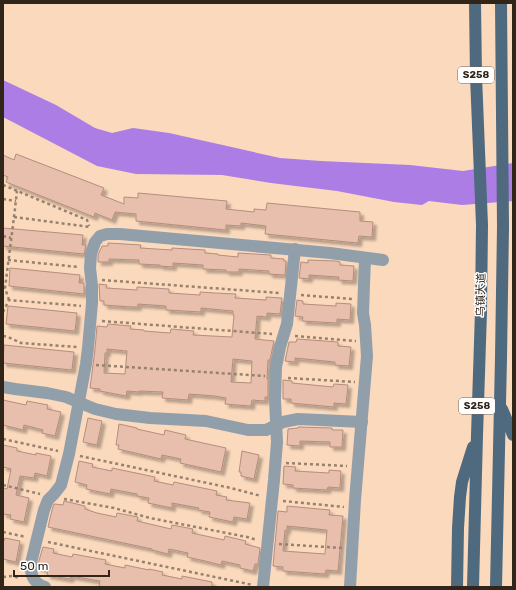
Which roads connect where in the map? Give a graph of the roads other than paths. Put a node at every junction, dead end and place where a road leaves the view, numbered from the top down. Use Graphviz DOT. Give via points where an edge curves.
graph roads {
  1 [pos="475,3"];
  2 [pos="501,3"];
  3 [pos="294,250"];
  4 [pos="365,258"];
  5 [pos="383,260"];
  6 [pos="3,387"];
  7 [pos="79,402"];
  8 [pos="500,404"];
  9 [pos="362,422"];
  10 [pos="276,425"];
  11 [pos="477,435"];
  12 [pos="513,436"];
  13 [pos="258,586"];
  14 [pos="45,587"];
  15 [pos="350,587"];
  16 [pos="457,587"];
  17 [pos="473,587"];
  18 [pos="496,587"];
  1 -- 11 [label="main road, 乌镇大道 / S258" via="482,225"];
  2 -- 8 [label="main road, 乌镇大道 / S258" via="503,227"];
  3 -- 4 [label="street"];
  3 -- 7 [label="street" via="120,234 100,236 91,254 91,320"];
  3 -- 10 [label="street" via="287,324 276,377"];
  4 -- 5 [label="street"];
  4 -- 9 [label="street" via="363,313 367,356"];
  6 -- 7 [label="street" via="48,393"];
  7 -- 10 [label="street" via="116,414 206,422 248,430 266,430"];
  7 -- 14 [label="street" via="61,485 48,500 44,510 31,563 32,577"];
  8 -- 12 [label="main road"];
  8 -- 18 [label="main road, 乌镇大道 / S258"];
  9 -- 10 [label="street" via="298,418"];
  9 -- 15 [label="street"];
  10 -- 13 [label="street" via="276,462 268,543"];
  11 -- 16 [label="main road" via="466,467 460,497"];
  11 -- 17 [label="main road, 乌镇大道 / S258"];
}
